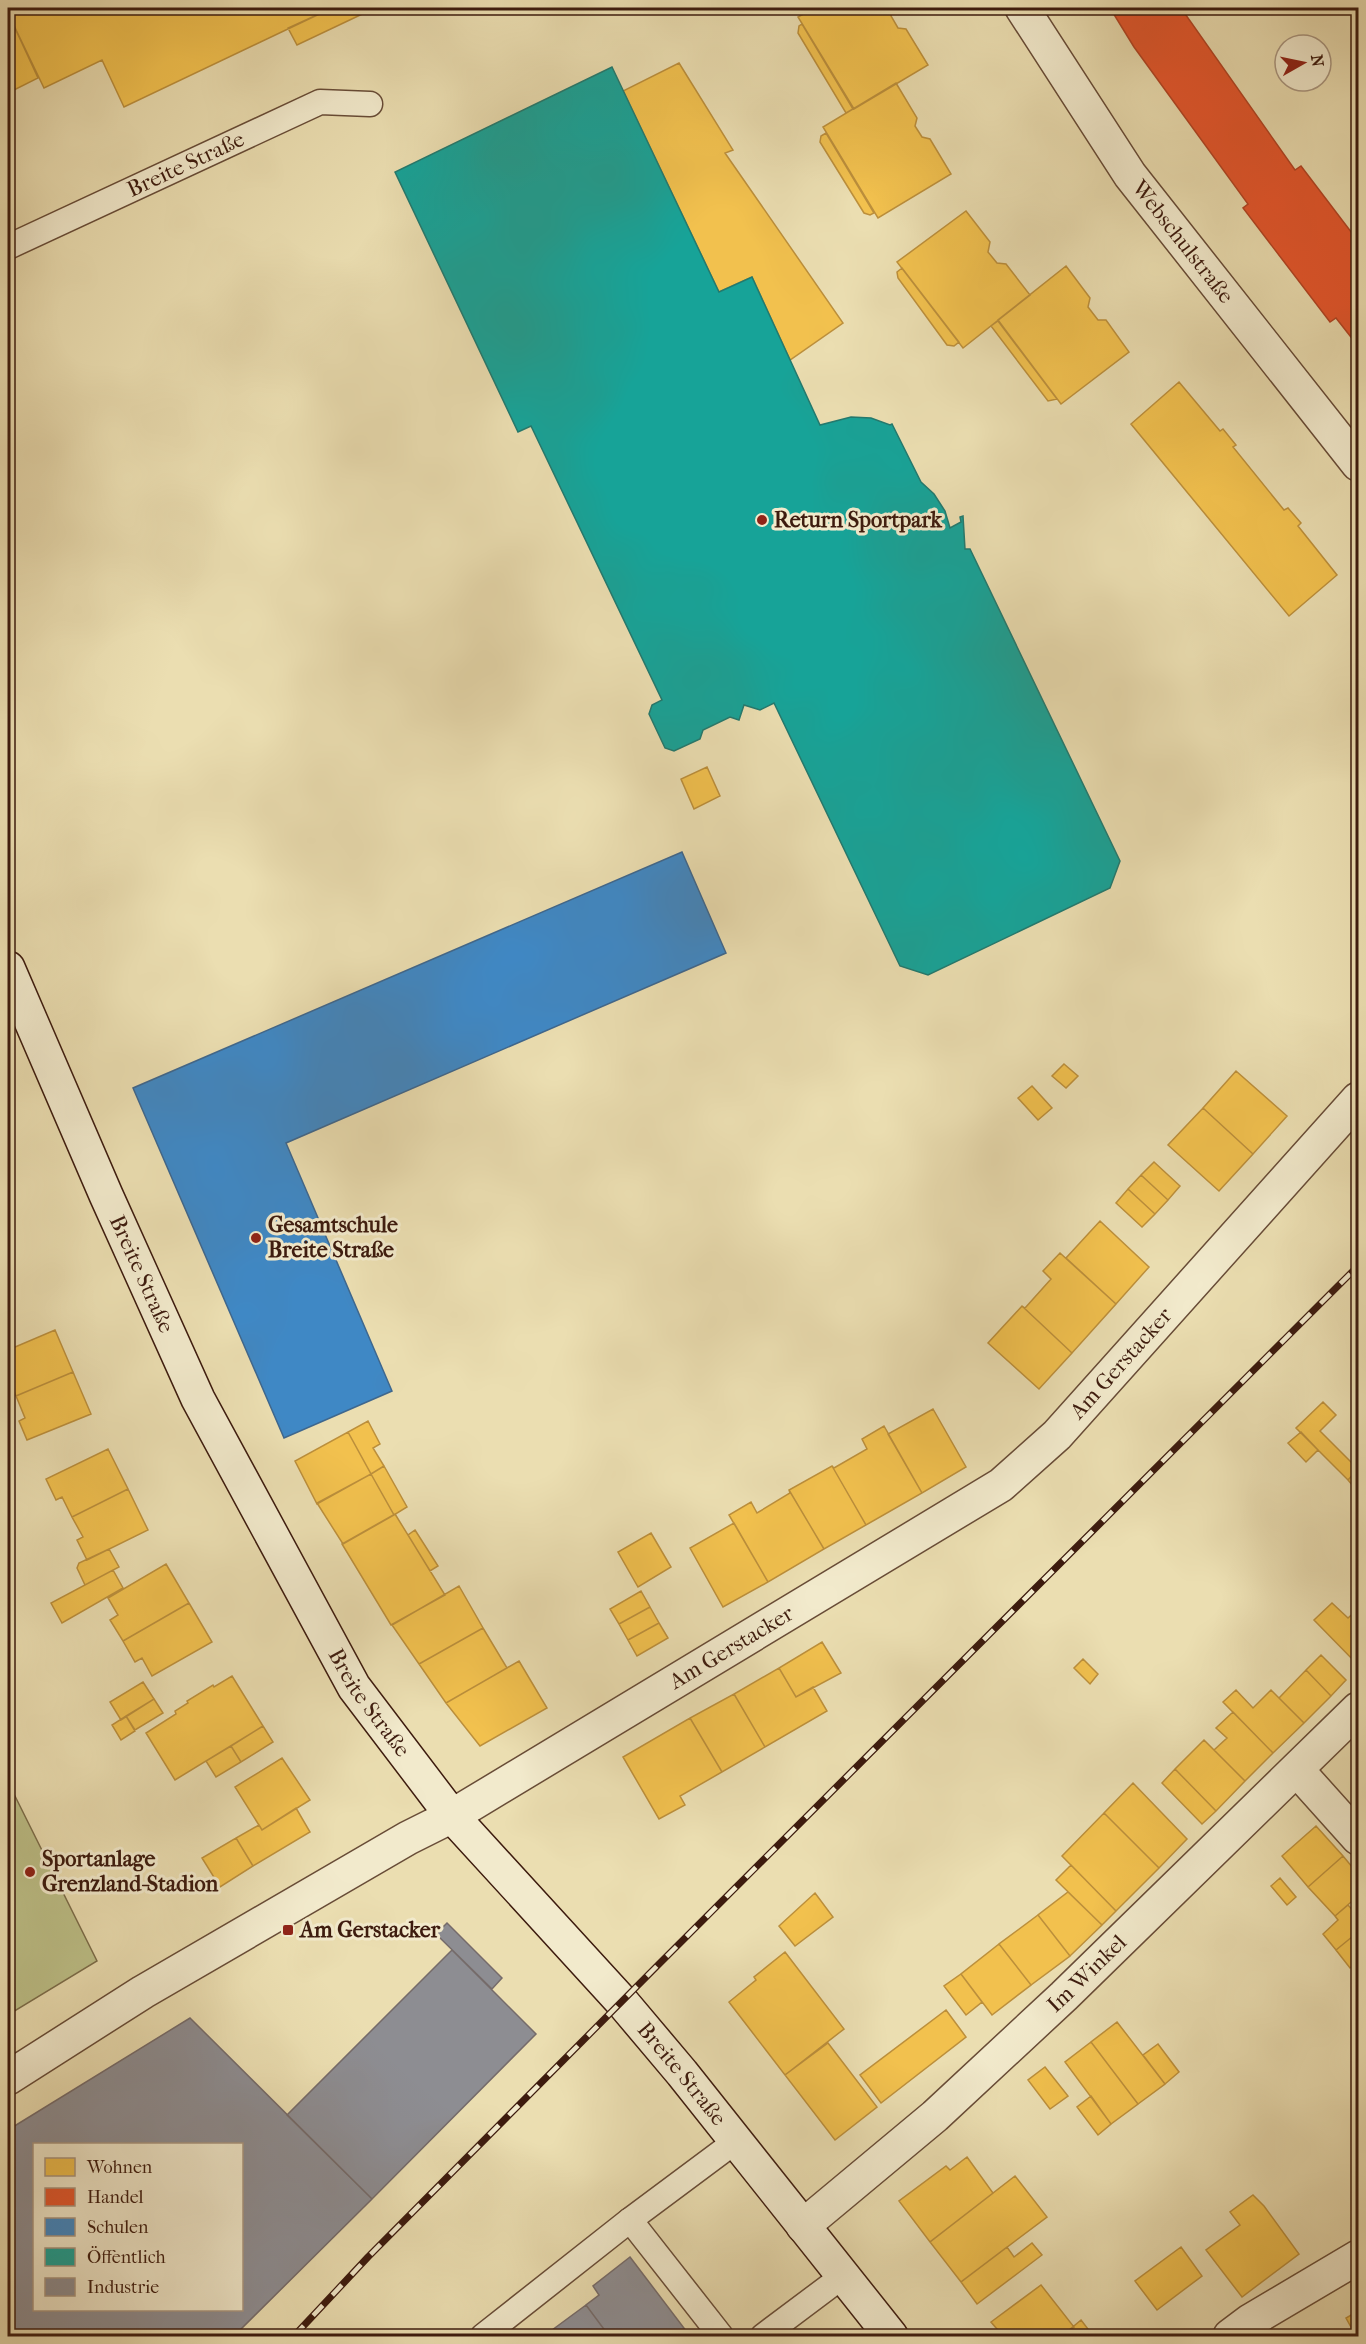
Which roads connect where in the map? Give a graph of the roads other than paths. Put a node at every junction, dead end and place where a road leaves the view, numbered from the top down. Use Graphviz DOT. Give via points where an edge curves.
graph roads {
  1 [pos="1022,8"];
  2 [pos="370,104"];
  3 [pos="8,248"];
  4 [pos="1359,465"];
  5 [pos="8,968"];
  6 [pos="1359,1099"];
  7 [pos="1359,1709"];
  8 [pos="1297,1770"];
  9 [pos="452,1816"];
  10 [pos="1359,1839"];
  11 [pos="8,2079"];
  12 [pos="736,2141"];
  13 [pos="630,2220"];
  14 [pos="802,2226"];
  15 [pos="1359,2257"];
  16 [pos="843,2276"];
  17 [pos="483,2337"];
  18 [pos="721,2337"];
  19 [pos="763,2337"];
  20 [pos="891,2337"];
  21 [pos="1230,2337"];
  1 -- 4 [label="street, Webschulstraße" via="1130,175"];
  2 -- 3 [label="lane, Breite Straße" via="320,102"];
  5 -- 9 [label="street, Breite Straße" via="198,1399 354,1687"];
  6 -- 9 [label="street, Am Gerstacker" via="1057,1435 1001,1485"];
  7 -- 8 [label="street, Im Winkel"];
  8 -- 10 [label="street"];
  8 -- 14 [label="street, Im Winkel" via="943,2108"];
  9 -- 11 [label="street, Am Gerstacker" via="154,1986"];
  9 -- 12 [label="street, Breite Straße" via="623,2002"];
  12 -- 13 [label="lane"];
  12 -- 14 [label="street, Breite Straße"];
  13 -- 17 [label="lane"];
  13 -- 18 [label="lane"];
  14 -- 16 [label="street, Breite Straße"];
  15 -- 21 [label="street"];
  16 -- 19 [label="lane"];
  16 -- 20 [label="street, Breite Straße"];
}
